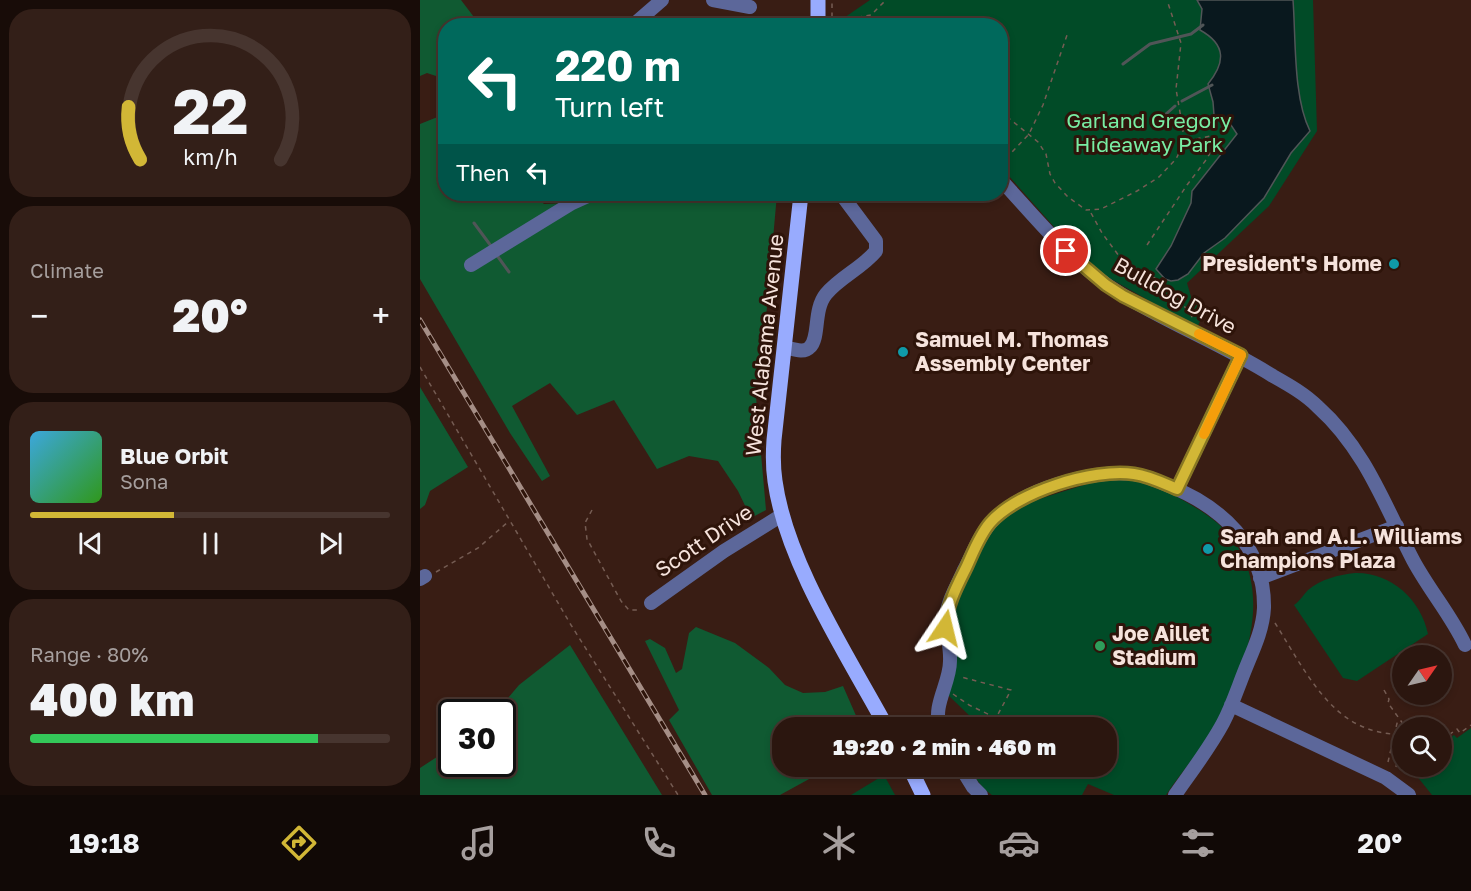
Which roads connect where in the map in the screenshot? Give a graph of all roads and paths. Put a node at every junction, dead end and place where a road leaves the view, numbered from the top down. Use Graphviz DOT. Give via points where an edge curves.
graph roads {
  1 [pos="662,0"];
  2 [pos="713,0"];
  3 [pos="818,0"];
  4 [pos="832,0"];
  5 [pos="886,0"];
  6 [pos="1167,0"];
  7 [pos="750,7"];
  8 [pos="641,18"];
  9 [pos="818,18"];
  10 [pos="832,18"];
  11 [pos="854,18"];
  12 [pos="1067,35"];
  13 [pos="1008,117"];
  14 [pos="1029,134"];
  15 [pos="1182,138"];
  16 [pos="1008,156"];
  17 [pos="1008,188"];
  18 [pos="576,201"];
  19 [pos="800,201"];
  20 [pos="846,201"];
  21 [pos="1090,211"];
  22 [pos="1147,245"];
  23 [pos="471,265"];
  24 [pos="1194,322"];
  25 [pos="784,347"];
  26 [pos="1241,355"];
  27 [pos="420,367"];
  28 [pos="1177,489"];
  29 [pos="592,510"];
  30 [pos="782,515"];
  31 [pos="509,522"];
  32 [pos="1397,526"];
  33 [pos="422,577"];
  34 [pos="1260,578"];
  35 [pos="651,603"];
  36 [pos="1272,619"];
  37 [pos="1465,645"];
  38 [pos="957,676"];
  39 [pos="1384,690"];
  40 [pos="953,693"];
  41 [pos="1231,705"];
  42 [pos="881,717"];
  43 [pos="939,717"];
  44 [pos="1397,717"];
  45 [pos="1471,725"];
  46 [pos="1392,733"];
  47 [pos="1452,733"];
  48 [pos="1392,746"];
  49 [pos="1388,762"];
  50 [pos="914,777"];
  51 [pos="967,777"];
  52 [pos="678,795"];
  53 [pos="923,795"];
  54 [pos="981,795"];
  55 [pos="1175,795"];
  56 [pos="1409,795"];
  1 -- 8 [label="street"];
  2 -- 7 [label="street"];
  3 -- 9 [label="main road"];
  4 -- 10 [label="path"];
  5 -- 11 [label="path" via="871,15"];
  6 -- 15 [label="path" via="1181,43 1176,89"];
  12 -- 14 [label="path"];
  13 -- 14 [label="path"];
  14 -- 16 [label="path"];
  14 -- 21 [label="path" via="1043,148 1055,183"];
  15 -- 21 [label="path" via="1176,159 1159,177 1101,209"];
  15 -- 22 [label="path" via="1211,136 1217,141"];
  17 -- 26 [label="street, Bulldog Drive" via="1066,251 1106,285"];
  18 -- 23 [label="street"];
  19 -- 25 [label="main road, West Alabama Avenue"];
  20 -- 25 [label="street" via="876,241 876,252 826,295 818,308 814,342 809,349"];
  21 -- 24 [label="path" via="1122,260 1155,278 1189,311"];
  25 -- 30 [label="main road, West Alabama Avenue" via="773,463"];
  26 -- 28 [label="street"];
  26 -- 32 [label="street, Bulldog Drive" via="1297,390 1330,418 1364,462"];
  27 -- 31 [label="path"];
  28 -- 34 [label="street" via="1225,518 1246,545"];
  28 -- 43 [label="street" via="1135,474 1095,474 1025,498 994,518 981,536 947,609 945,628 950,661"];
  29 -- 35 [label="path" via="584,529 616,593 629,609 642,610"];
  30 -- 35 [label="street, Scott Drive"];
  30 -- 42 [label="main road, West Alabama Avenue" via="812,588"];
  31 -- 33 [label="path" via="478,548"];
  31 -- 52 [label="path"];
  32 -- 34 [label="street"];
  32 -- 37 [label="street, Bulldog Drive"];
  34 -- 41 [label="street" via="1262,624"];
  36 -- 46 [label="path" via="1329,704 1364,728"];
  38 -- 40 [label="path" via="1011,690 996,718"];
  39 -- 44 [label="path"];
  41 -- 55 [label="street"];
  41 -- 56 [label="street" via="1386,777"];
  45 -- 47 [label="path" via="1460,733 1457,729"];
  48 -- 49 [label="path"];
  50 -- 53 [label="main road"];
  51 -- 54 [label="street"];
}
